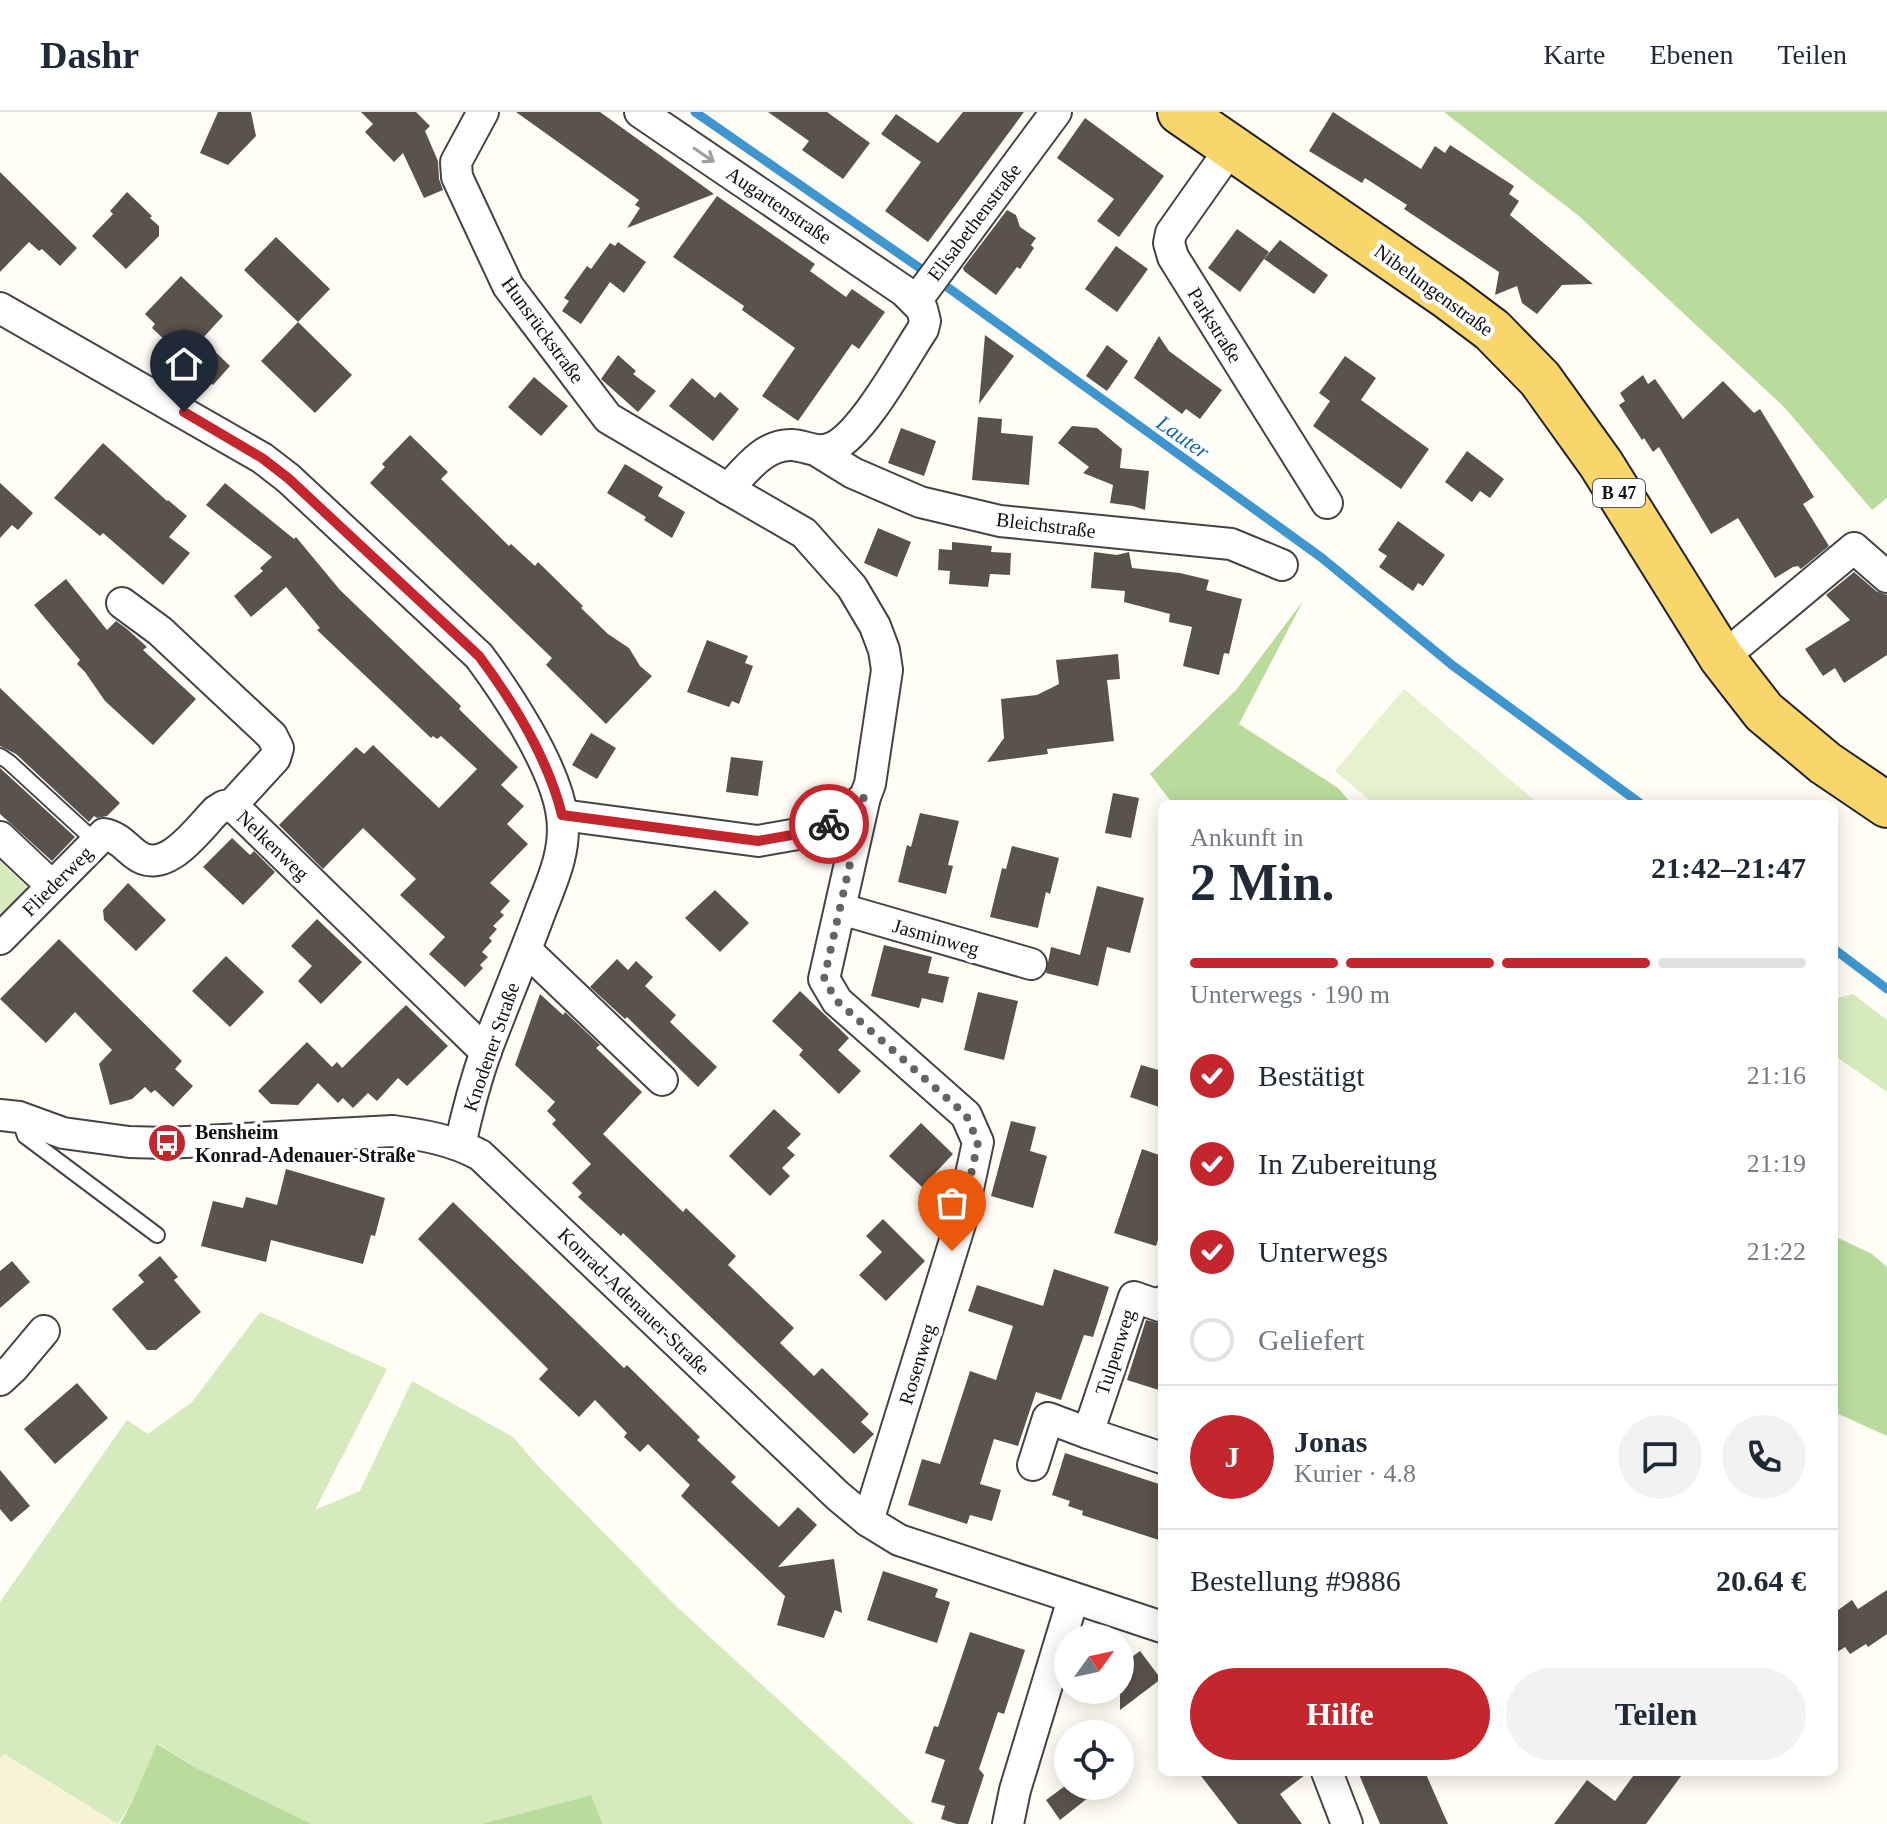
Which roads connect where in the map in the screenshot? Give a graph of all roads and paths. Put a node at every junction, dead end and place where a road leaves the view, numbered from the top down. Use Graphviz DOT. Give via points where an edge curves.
graph roads {
  1 [pos="483,112"];
  2 [pos="640,112"];
  3 [pos="1056,112"];
  4 [pos="1180,112"];
  5 [pos="1231,148"];
  6 [pos="919,296"];
  7 [pos="0,308"];
  8 [pos="819,452"];
  9 [pos="738,495"];
  10 [pos="1327,503"];
  11 [pos="1282,565"];
  12 [pos="1887,577"];
  13 [pos="122,603"];
  14 [pos="1722,658"];
  15 [pos="0,756"];
  16 [pos="865,797"];
  17 [pos="232,805"];
  18 [pos="1887,805"];
  19 [pos="562,815"];
  20 [pos="0,837"];
  21 [pos="96,842"];
  22 [pos="52,886"];
  23 [pos="841,909"];
  24 [pos="0,939"];
  25 [pos="526,950"];
  26 [pos="1031,964"];
  27 [pos="486,1052"];
  28 [pos="662,1080"];
  29 [pos="9,1116"];
  30 [pos="460,1145"];
  31 [pos="157,1235"];
  32 [pos="1158,1304"];
  33 [pos="44,1331"];
  34 [pos="0,1380"];
  35 [pos="1088,1433"];
  36 [pos="1158,1457"];
  37 [pos="1033,1465"];
  38 [pos="868,1521"];
  39 [pos="1073,1599"];
  40 [pos="1158,1626"];
  41 [pos="1329,1776"];
  42 [pos="1008,1824"];
  43 [pos="1347,1824"];
  1 -- 9 [label="street, Hunsrückstraße" via="456,162 457,177 508,286 608,418"];
  2 -- 6 [label="street, Augartenstraße, one-way"];
  3 -- 6 [label="street, Elisabethenstraße"];
  4 -- 5 [label="main road, Nibelungenstraße / B 47"];
  5 -- 10 [label="street, Parkstraße" via="1177,223 1169,243"];
  5 -- 14 [label="main road, Nibelungenstraße / B 47" via="1448,297 1492,330 1540,379 1601,464"];
  6 -- 8 [label="street, Elisabethenstraße" via="923,329 860,423 843,441"];
  7 -- 19 [label="street, Knodener Straße" via="236,442 288,478 479,656 543,761"];
  8 -- 9 [label="street" via="792,445 768,450 756,460"];
  8 -- 11 [label="street, Bleichstraße" via="920,502 1000,521 1231,544"];
  9 -- 16 [label="street, Hunsrückstraße" via="804,533 852,587 875,626 887,670"];
  12 -- 14 [label="street" via="1854,548"];
  13 -- 17 [label="street, Nelkenweg" via="160,631 272,736 278,748 275,758"];
  14 -- 18 [label="main road, Nibelungenstraße / B 47" via="1764,712"];
  15 -- 21 [label="lane"];
  16 -- 19 [label="street" via="837,821 758,841"];
  16 -- 23 [label="street, Rosenweg"];
  17 -- 21 [label="street, Fliederweg" via="216,811 162,860 139,858 107,834"];
  17 -- 27 [label="street, Nelkenweg"];
  19 -- 25 [label="street, Knodener Straße" via="561,857"];
  20 -- 22 [label="street"];
  21 -- 22 [label="street, Fliederweg"];
  22 -- 24 [label="street, Fliederweg"];
  23 -- 26 [label="street, Jasminweg"];
  23 -- 38 [label="street, Rosenweg" via="824,979 837,1001 966,1115 978,1142 961,1221"];
  25 -- 27 [label="street, Knodener Straße"];
  25 -- 28 [label="street, Knodener Straße"];
  27 -- 30 [label="street, Knodener Straße"];
  29 -- 30 [label="street, Konrad-Adenauer-Straße" via="94,1139 167,1143 393,1131"];
  29 -- 31 [label="lane" via="25,1136"];
  30 -- 38 [label="street, Konrad-Adenauer-Straße" via="480,1155"];
  32 -- 35 [label="street, Tulpenweg" via="1134,1297"];
  33 -- 34 [label="street"];
  35 -- 36 [label="street"];
  35 -- 37 [label="street" via="1048,1418"];
  38 -- 39 [label="street, Konrad-Adenauer-Straße" via="899,1540"];
  39 -- 40 [label="street, Konrad-Adenauer-Straße"];
  39 -- 42 [label="street"];
  41 -- 43 [label="street"];
}
